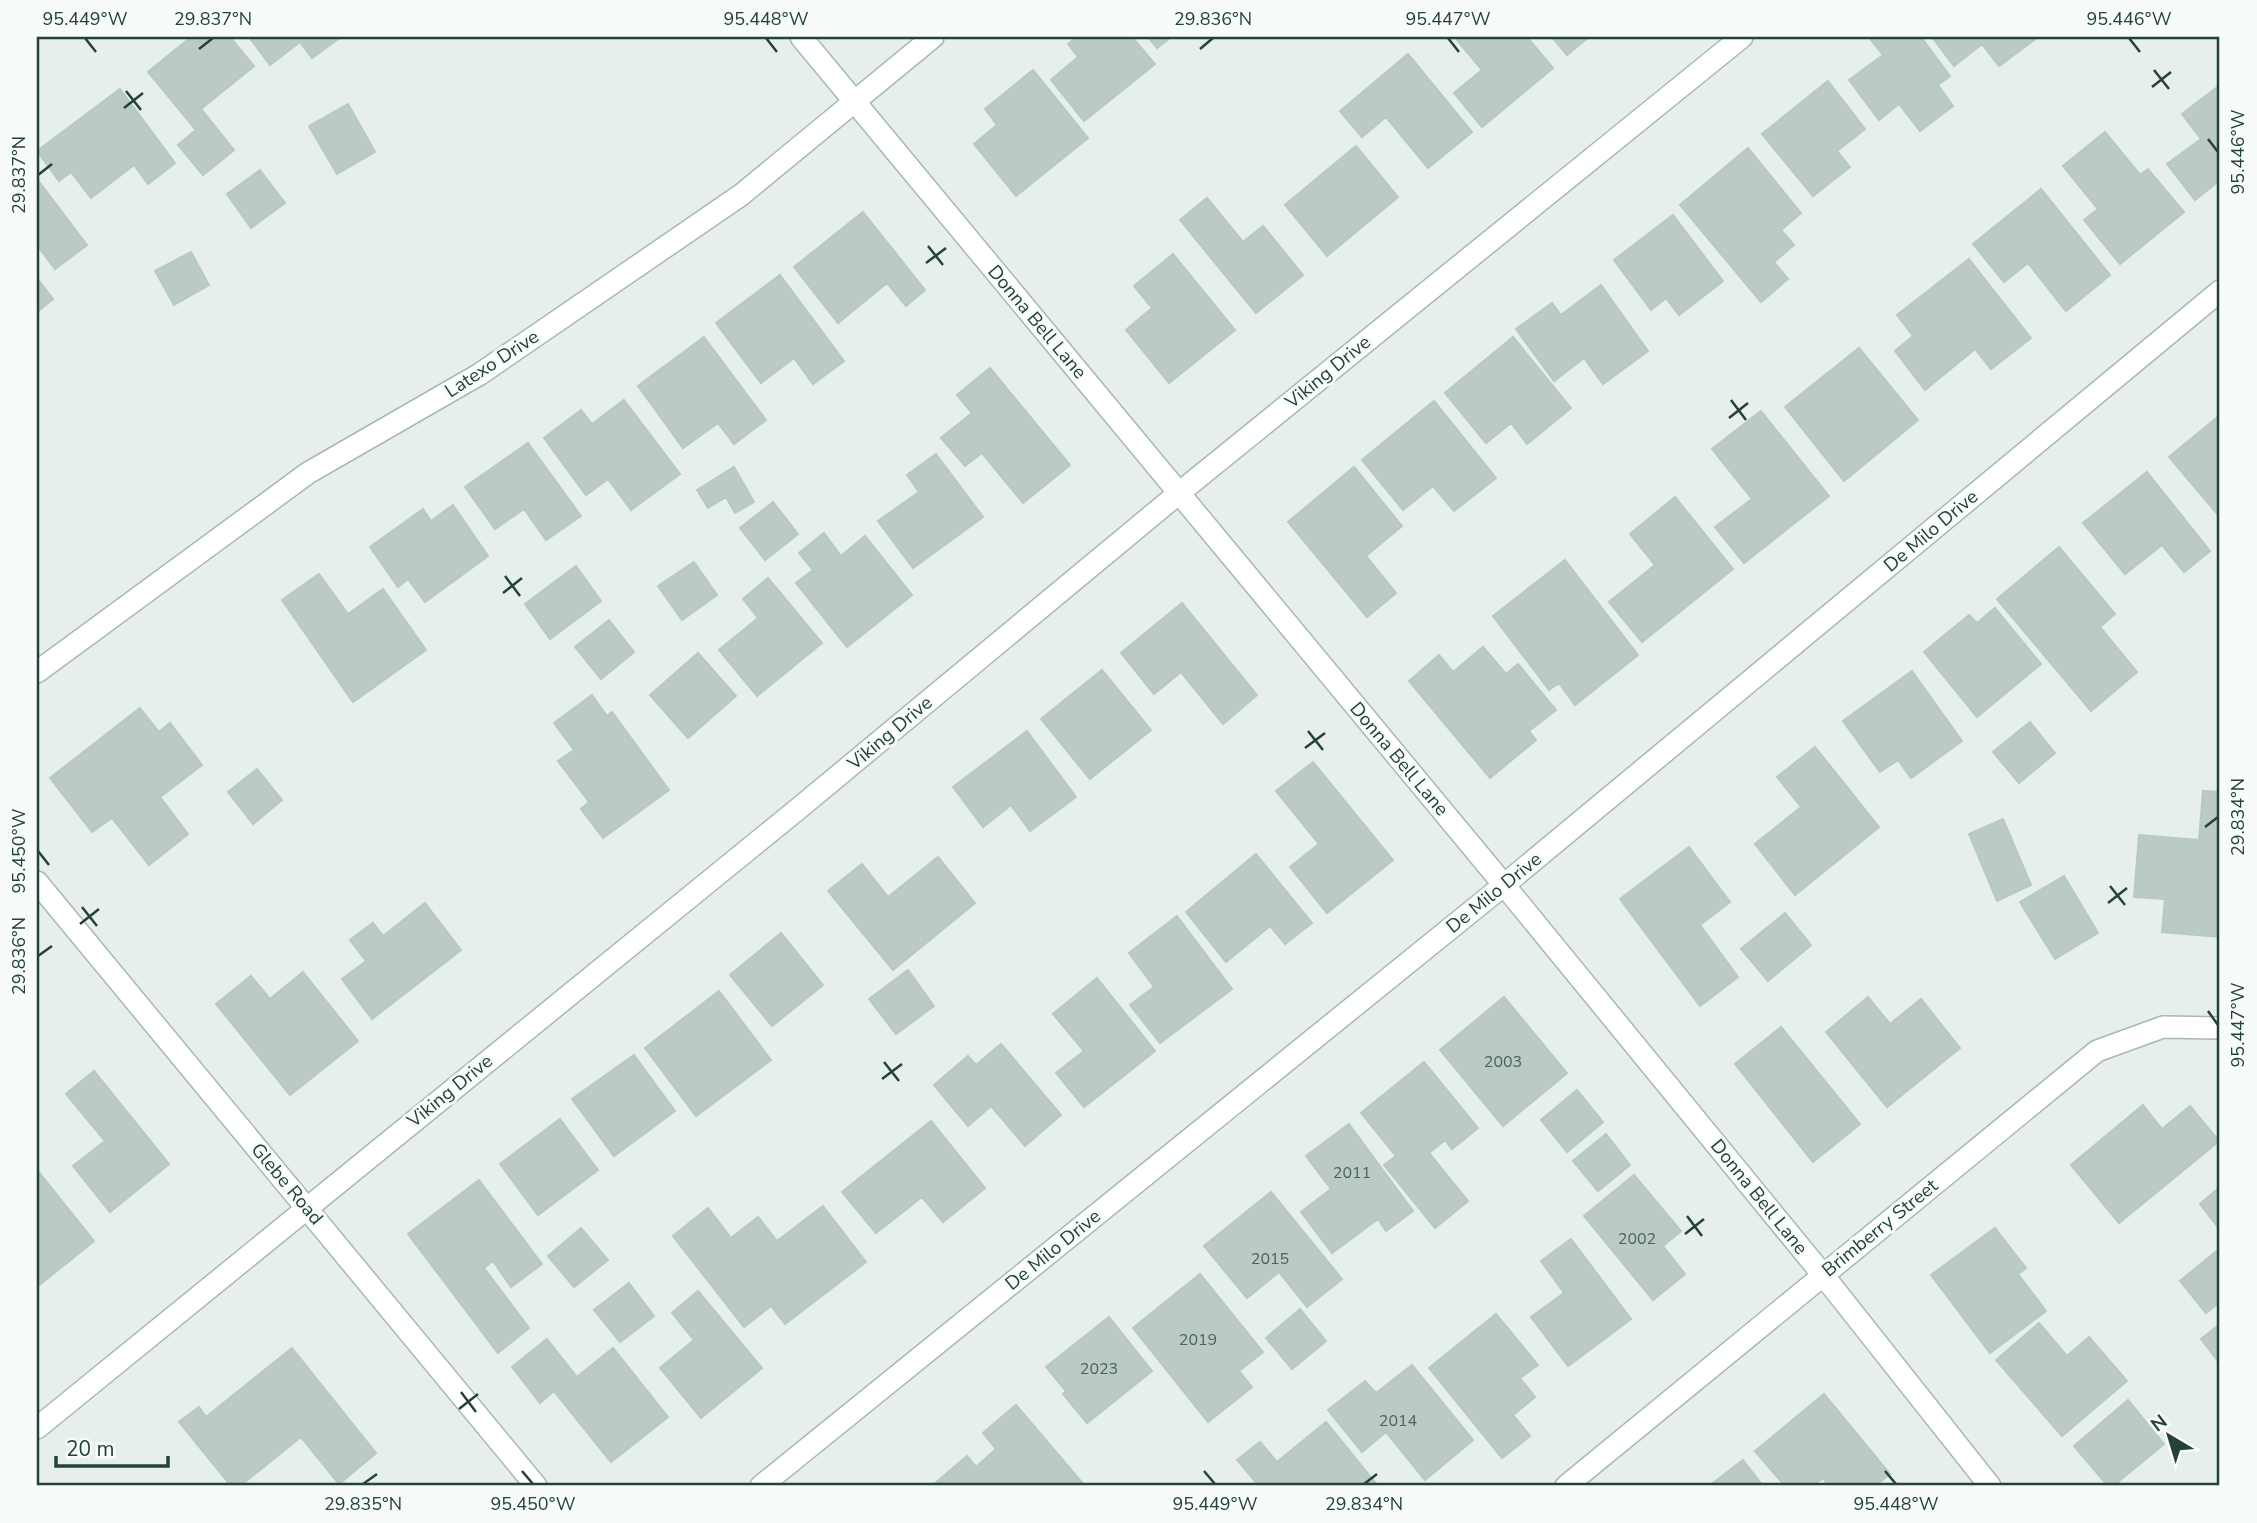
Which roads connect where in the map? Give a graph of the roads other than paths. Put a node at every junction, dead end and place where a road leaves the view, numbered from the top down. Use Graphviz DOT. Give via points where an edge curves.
graph roads {
  1 [pos="802,37"];
  2 [pos="933,37"];
  3 [pos="1742,37"];
  4 [pos="853,101"];
  5 [pos="2220,291"];
  6 [pos="1179,493"];
  7 [pos="37,672"];
  8 [pos="37,882"];
  9 [pos="1504,885"];
  10 [pos="2220,1028"];
  11 [pos="306,1208"];
  12 [pos="1823,1275"];
  13 [pos="37,1428"];
  14 [pos="536,1486"];
  15 [pos="761,1486"];
  16 [pos="1566,1486"];
  17 [pos="1990,1486"];
  1 -- 4 [label="street, Donna Bell Lane"];
  2 -- 4 [label="street, Latexo Drive"];
  3 -- 6 [label="street, Viking Drive"];
  4 -- 6 [label="street, Donna Bell Lane"];
  4 -- 7 [label="street, Latexo Drive" via="741,195 480,374 308,473"];
  5 -- 9 [label="street, De Milo Drive"];
  6 -- 9 [label="street, Donna Bell Lane"];
  6 -- 11 [label="street, Viking Drive"];
  8 -- 11 [label="street, Glebe Road"];
  9 -- 12 [label="street, Donna Bell Lane"];
  9 -- 15 [label="street, De Milo Drive"];
  10 -- 12 [label="street, Brimberry Street" via="2163,1027 2097,1051"];
  11 -- 13 [label="street, Viking Drive"];
  11 -- 14 [label="street, Glebe Road"];
  12 -- 16 [label="street, Brimberry Street"];
  12 -- 17 [label="street, Donna Bell Lane"];
}
